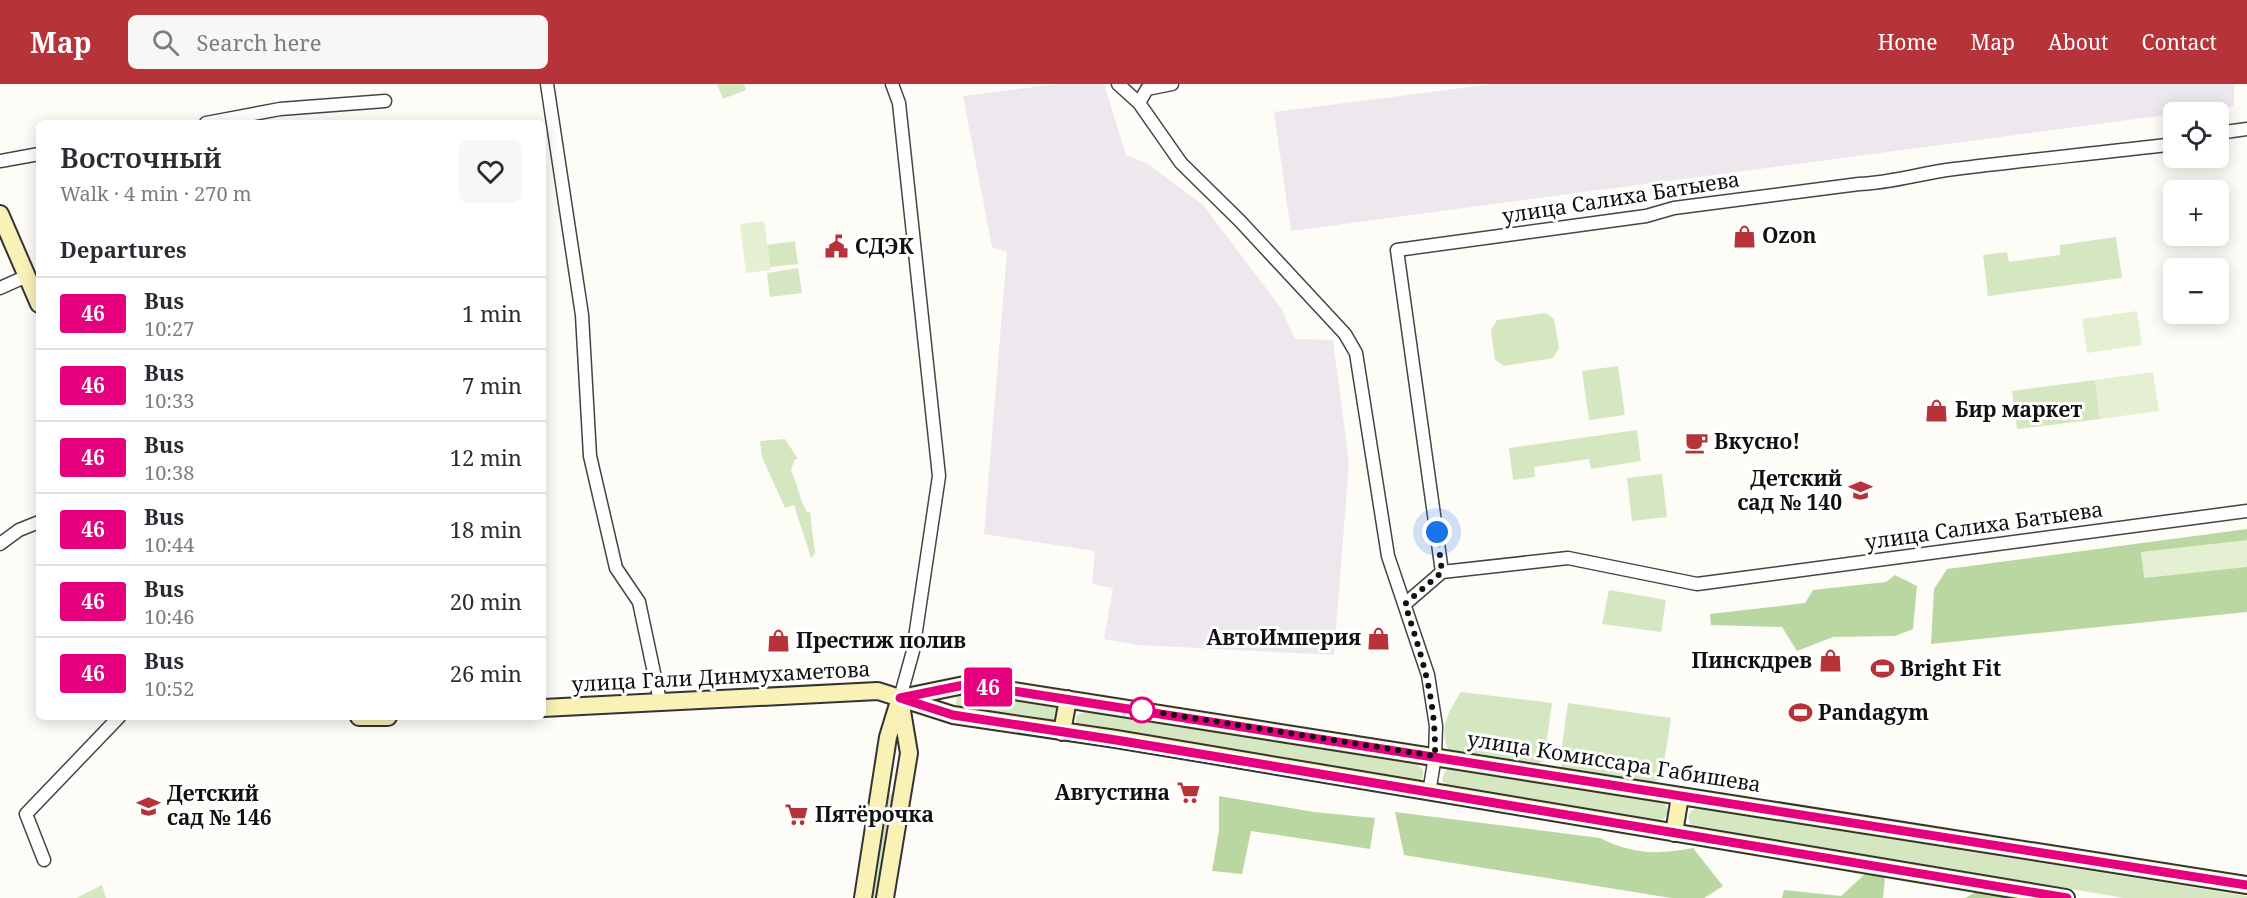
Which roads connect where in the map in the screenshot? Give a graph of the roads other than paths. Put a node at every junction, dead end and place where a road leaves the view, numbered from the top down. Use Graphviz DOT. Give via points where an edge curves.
graph roads {
  1 [pos="547,84"];
  2 [pos="892,84"];
  3 [pos="1118,84"];
  4 [pos="1172,84"];
  5 [pos="385,101"];
  6 [pos="1139,103"];
  7 [pos="222,120"];
  8 [pos="2247,129"];
  9 [pos="2229,131"];
  10 [pos="2163,145"];
  11 [pos="36,155"];
  12 [pos="0,161"];
  13 [pos="0,214"];
  14 [pos="27,276"];
  15 [pos="0,288"];
  16 [pos="36,296"];
  17 [pos="2247,511"];
  18 [pos="36,523"];
  19 [pos="0,544"];
  20 [pos="1442,572"];
  21 [pos="1405,604"];
  22 [pos="900,698"];
  23 [pos="1068,699"];
  24 [pos="660,701"];
  25 [pos="546,708"];
  26 [pos="116,720"];
  27 [pos="1062,732"];
  28 [pos="1435,756"];
  29 [pos="1429,793"];
  30 [pos="1680,796"];
  31 [pos="1674,833"];
  32 [pos="44,860"];
  33 [pos="2247,885"];
  34 [pos="863,898"];
  35 [pos="885,898"];
  36 [pos="2066,898"];
  1 -- 24 [label="street" via="582,315 590,456 616,567 639,602"];
  2 -- 22 [label="street" via="899,103 939,476 913,651"];
  3 -- 6 [label="street"];
  4 -- 6 [label="street" via="1148,89"];
  5 -- 7 [label="street" via="280,109"];
  6 -- 21 [label="street" via="1181,163 1352,343 1388,556"];
  8 -- 9 [label="street"];
  10 -- 20 [label="street, улица Салиха Батыева" via="1922,173 1887,183 1674,208 1646,216 1397,250"];
  11 -- 12 [label="street"];
  13 -- 14 [label="street"];
  14 -- 15 [label="street"];
  14 -- 16 [label="street"];
  17 -- 20 [label="street, улица Салиха Батыева" via="1697,584 1568,558"];
  18 -- 19 [label="street"];
  20 -- 21 [label="street"];
  21 -- 28 [label="street" via="1428,675 1436,726"];
  22 -- 23 [label="street, улица Комиссара Габишева" via="969,684"];
  22 -- 24 [label="street, улица Гали Динмухаметова" via="878,691"];
  22 -- 27 [label="street" via="953,715"];
  22 -- 34 [label="street" via="888,737"];
  22 -- 35 [label="street" via="909,753"];
  23 -- 27 [label="street"];
  23 -- 28 [label="street, улица Комиссара Габишева"];
  24 -- 25 [label="street, улица Гали Динмухаметова"];
  26 -- 32 [label="street" via="26,814"];
  27 -- 29 [label="street"];
  28 -- 29 [label="street"];
  28 -- 30 [label="street, улица Комиссара Габишева"];
  29 -- 31 [label="street"];
  30 -- 31 [label="street"];
  30 -- 33 [label="street, улица Комиссара Габишева"];
  31 -- 36 [label="street"];
}
